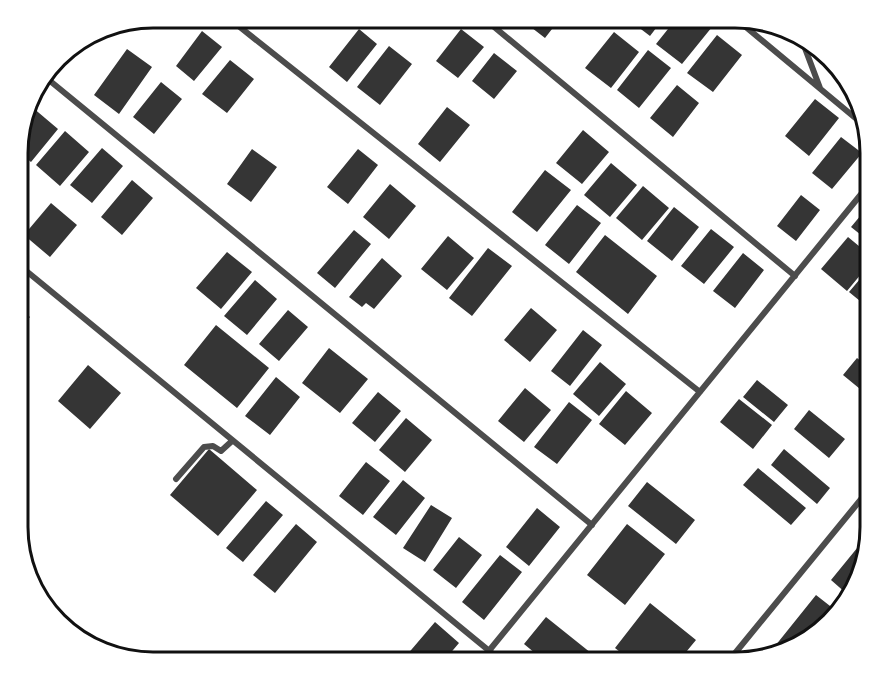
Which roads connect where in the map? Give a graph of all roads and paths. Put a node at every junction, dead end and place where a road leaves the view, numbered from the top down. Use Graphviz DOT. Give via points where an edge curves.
graph roads {
  1 [pos="242,29"];
  2 [pos="497,29"];
  3 [pos="749,30"];
  4 [pos="806,51"];
  5 [pos="51,82"];
  6 [pos="820,89"];
  7 [pos="855,118"];
  8 [pos="860,196"];
  9 [pos="28,273"];
  10 [pos="795,276"];
  11 [pos="700,392"];
  12 [pos="232,441"];
  13 [pos="176,479"];
  14 [pos="860,501"];
  15 [pos="592,525"];
  16 [pos="489,651"];
  17 [pos="737,652"];
  1 -- 11 [label="street"];
  2 -- 10 [label="street"];
  3 -- 6 [label="street"];
  4 -- 6 [label="street"];
  5 -- 15 [label="street"];
  6 -- 7 [label="street"];
  8 -- 10 [label="street"];
  9 -- 12 [label="street"];
  10 -- 11 [label="street"];
  11 -- 15 [label="street"];
  12 -- 13 [label="street" via="221,451 213,446 204,447"];
  12 -- 16 [label="street"];
  14 -- 17 [label="street"];
  15 -- 16 [label="street"];
}
